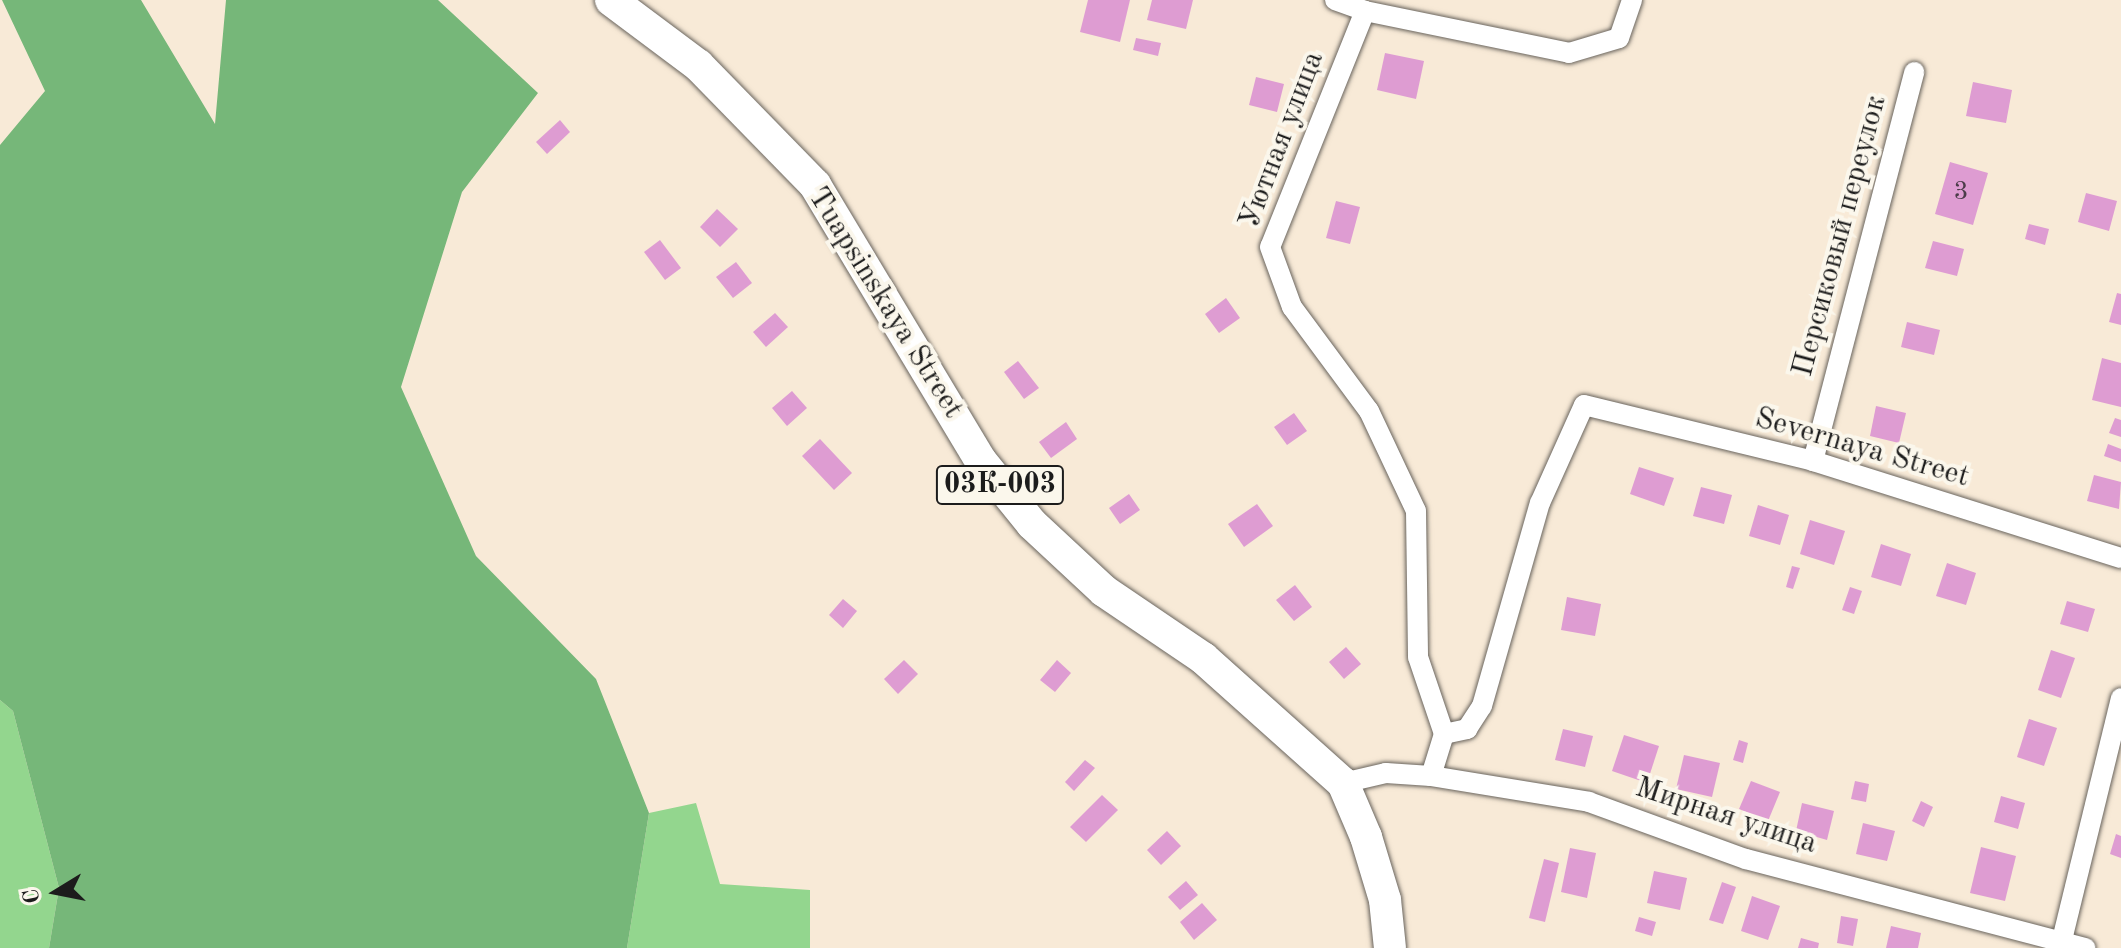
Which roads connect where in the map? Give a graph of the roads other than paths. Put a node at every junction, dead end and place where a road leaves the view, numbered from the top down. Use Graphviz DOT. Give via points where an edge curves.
graph roads {
  1 [pos="611,0"];
  2 [pos="1335,0"];
  3 [pos="1632,0"];
  4 [pos="1365,11"];
  5 [pos="1914,72"];
  6 [pos="1813,461"];
  7 [pos="2121,558"];
  8 [pos="2121,698"];
  9 [pos="1444,734"];
  10 [pos="1431,776"];
  11 [pos="1343,783"];
  12 [pos="2062,940"];
  13 [pos="1390,948"];
  14 [pos="2086,948"];
  1 -- 11 [label="main road, Tuapsinskaya Street / 03К-003" via="698,65 815,185 981,461 1032,524 1104,591 1203,658"];
  2 -- 4 [label="street"];
  3 -- 4 [label="street" via="1619,38 1569,53"];
  4 -- 9 [label="street, Уютная улица" via="1270,247 1292,307 1369,411 1416,511 1418,657"];
  5 -- 6 [label="street, Персиковый переулок"];
  6 -- 7 [label="street, Severnaya Street"];
  6 -- 9 [label="street, Severnaya Street" via="1584,405 1540,503 1482,706 1467,729"];
  8 -- 12 [label="street"];
  9 -- 10 [label="street"];
  10 -- 11 [label="street, Мирная улица" via="1386,773"];
  10 -- 12 [label="street, Мирная улица" via="1589,802 1746,859"];
  11 -- 13 [label="main road, Tuapsinskaya Street / 03К-003" via="1385,900"];
  12 -- 14 [label="street, Мирная улица"];
}
